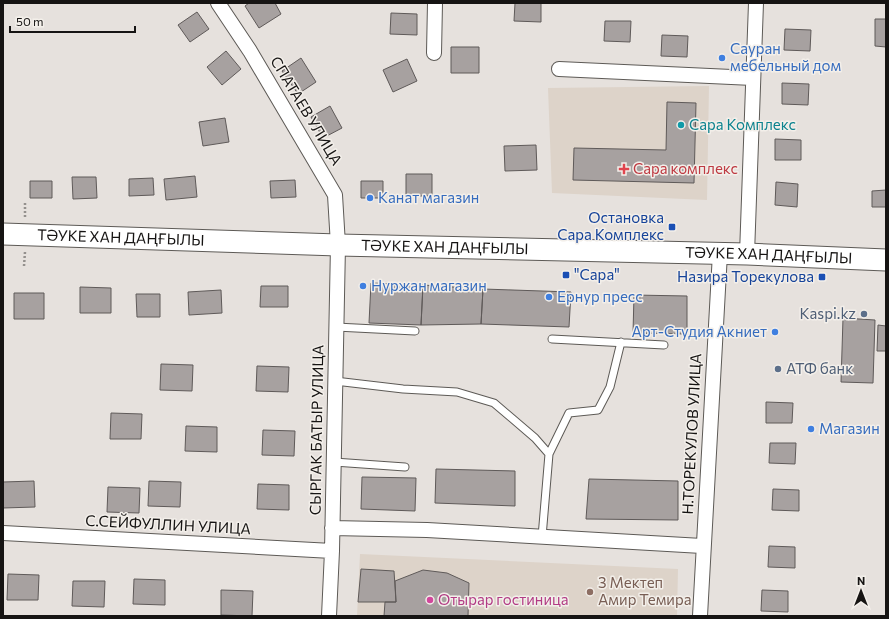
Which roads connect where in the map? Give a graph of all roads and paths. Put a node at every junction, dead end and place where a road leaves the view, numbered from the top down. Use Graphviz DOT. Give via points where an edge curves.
graph roads {
  1 [pos="218,3"];
  2 [pos="435,3"];
  3 [pos="756,3"];
  4 [pos="434,53"];
  5 [pos="559,69"];
  6 [pos="753,78"];
  7 [pos="3,234"];
  8 [pos="338,245"];
  9 [pos="720,253"];
  10 [pos="747,254"];
  11 [pos="886,260"];
  12 [pos="336,327"];
  13 [pos="415,331"];
  14 [pos="552,339"];
  15 [pos="621,342"];
  16 [pos="664,345"];
  17 [pos="335,381"];
  18 [pos="549,454"];
  19 [pos="334,462"];
  20 [pos="405,467"];
  21 [pos="332,528"];
  22 [pos="3,533"];
  23 [pos="542,537"];
  24 [pos="702,546"];
  25 [pos="332,551"];
  26 [pos="329,616"];
  27 [pos="700,616"];
  1 -- 8 [label="street, СПАТАЕВ УЛИЦА" via="250,51 335,195"];
  2 -- 4 [label="street"];
  3 -- 6 [label="street"];
  5 -- 6 [label="street"];
  6 -- 10 [label="street"];
  7 -- 8 [label="main road, ТӘУКЕ ХАН ДАҢҒЫЛЫ"];
  8 -- 9 [label="main road, ТӘУКЕ ХАН ДАҢҒЫЛЫ"];
  8 -- 12 [label="street, СЫРГАК БАТЫР УЛИЦА"];
  9 -- 10 [label="main road, ТӘУКЕ ХАН ДАҢҒЫЛЫ"];
  9 -- 24 [label="street, Н.ТОРЕКУЛОВ УЛИЦА"];
  10 -- 11 [label="main road, ТӘУКЕ ХАН ДАҢҒЫЛЫ"];
  12 -- 13 [label="lane"];
  12 -- 17 [label="street, СЫРГАК БАТЫР УЛИЦА"];
  14 -- 15 [label="lane"];
  15 -- 16 [label="lane"];
  15 -- 18 [label="lane" via="610,387 598,410 569,414"];
  17 -- 18 [label="lane" via="457,392 494,403 535,438"];
  17 -- 19 [label="street, СЫРГАК БАТЫР УЛИЦА"];
  18 -- 23 [label="lane"];
  19 -- 20 [label="lane"];
  19 -- 21 [label="street, СЫРГАК БАТЫР УЛИЦА"];
  21 -- 23 [label="street" via="427,530"];
  21 -- 25 [label="street, СЫРГАК БАТЫР УЛИЦА"];
  22 -- 25 [label="street, С.СЕЙФУЛЛИН УЛИЦА"];
  23 -- 24 [label="street"];
  24 -- 27 [label="street, Н.ТОРЕКУЛОВ УЛИЦА"];
  25 -- 26 [label="street, СЫРГАК БАТЫР УЛИЦА"];
}
